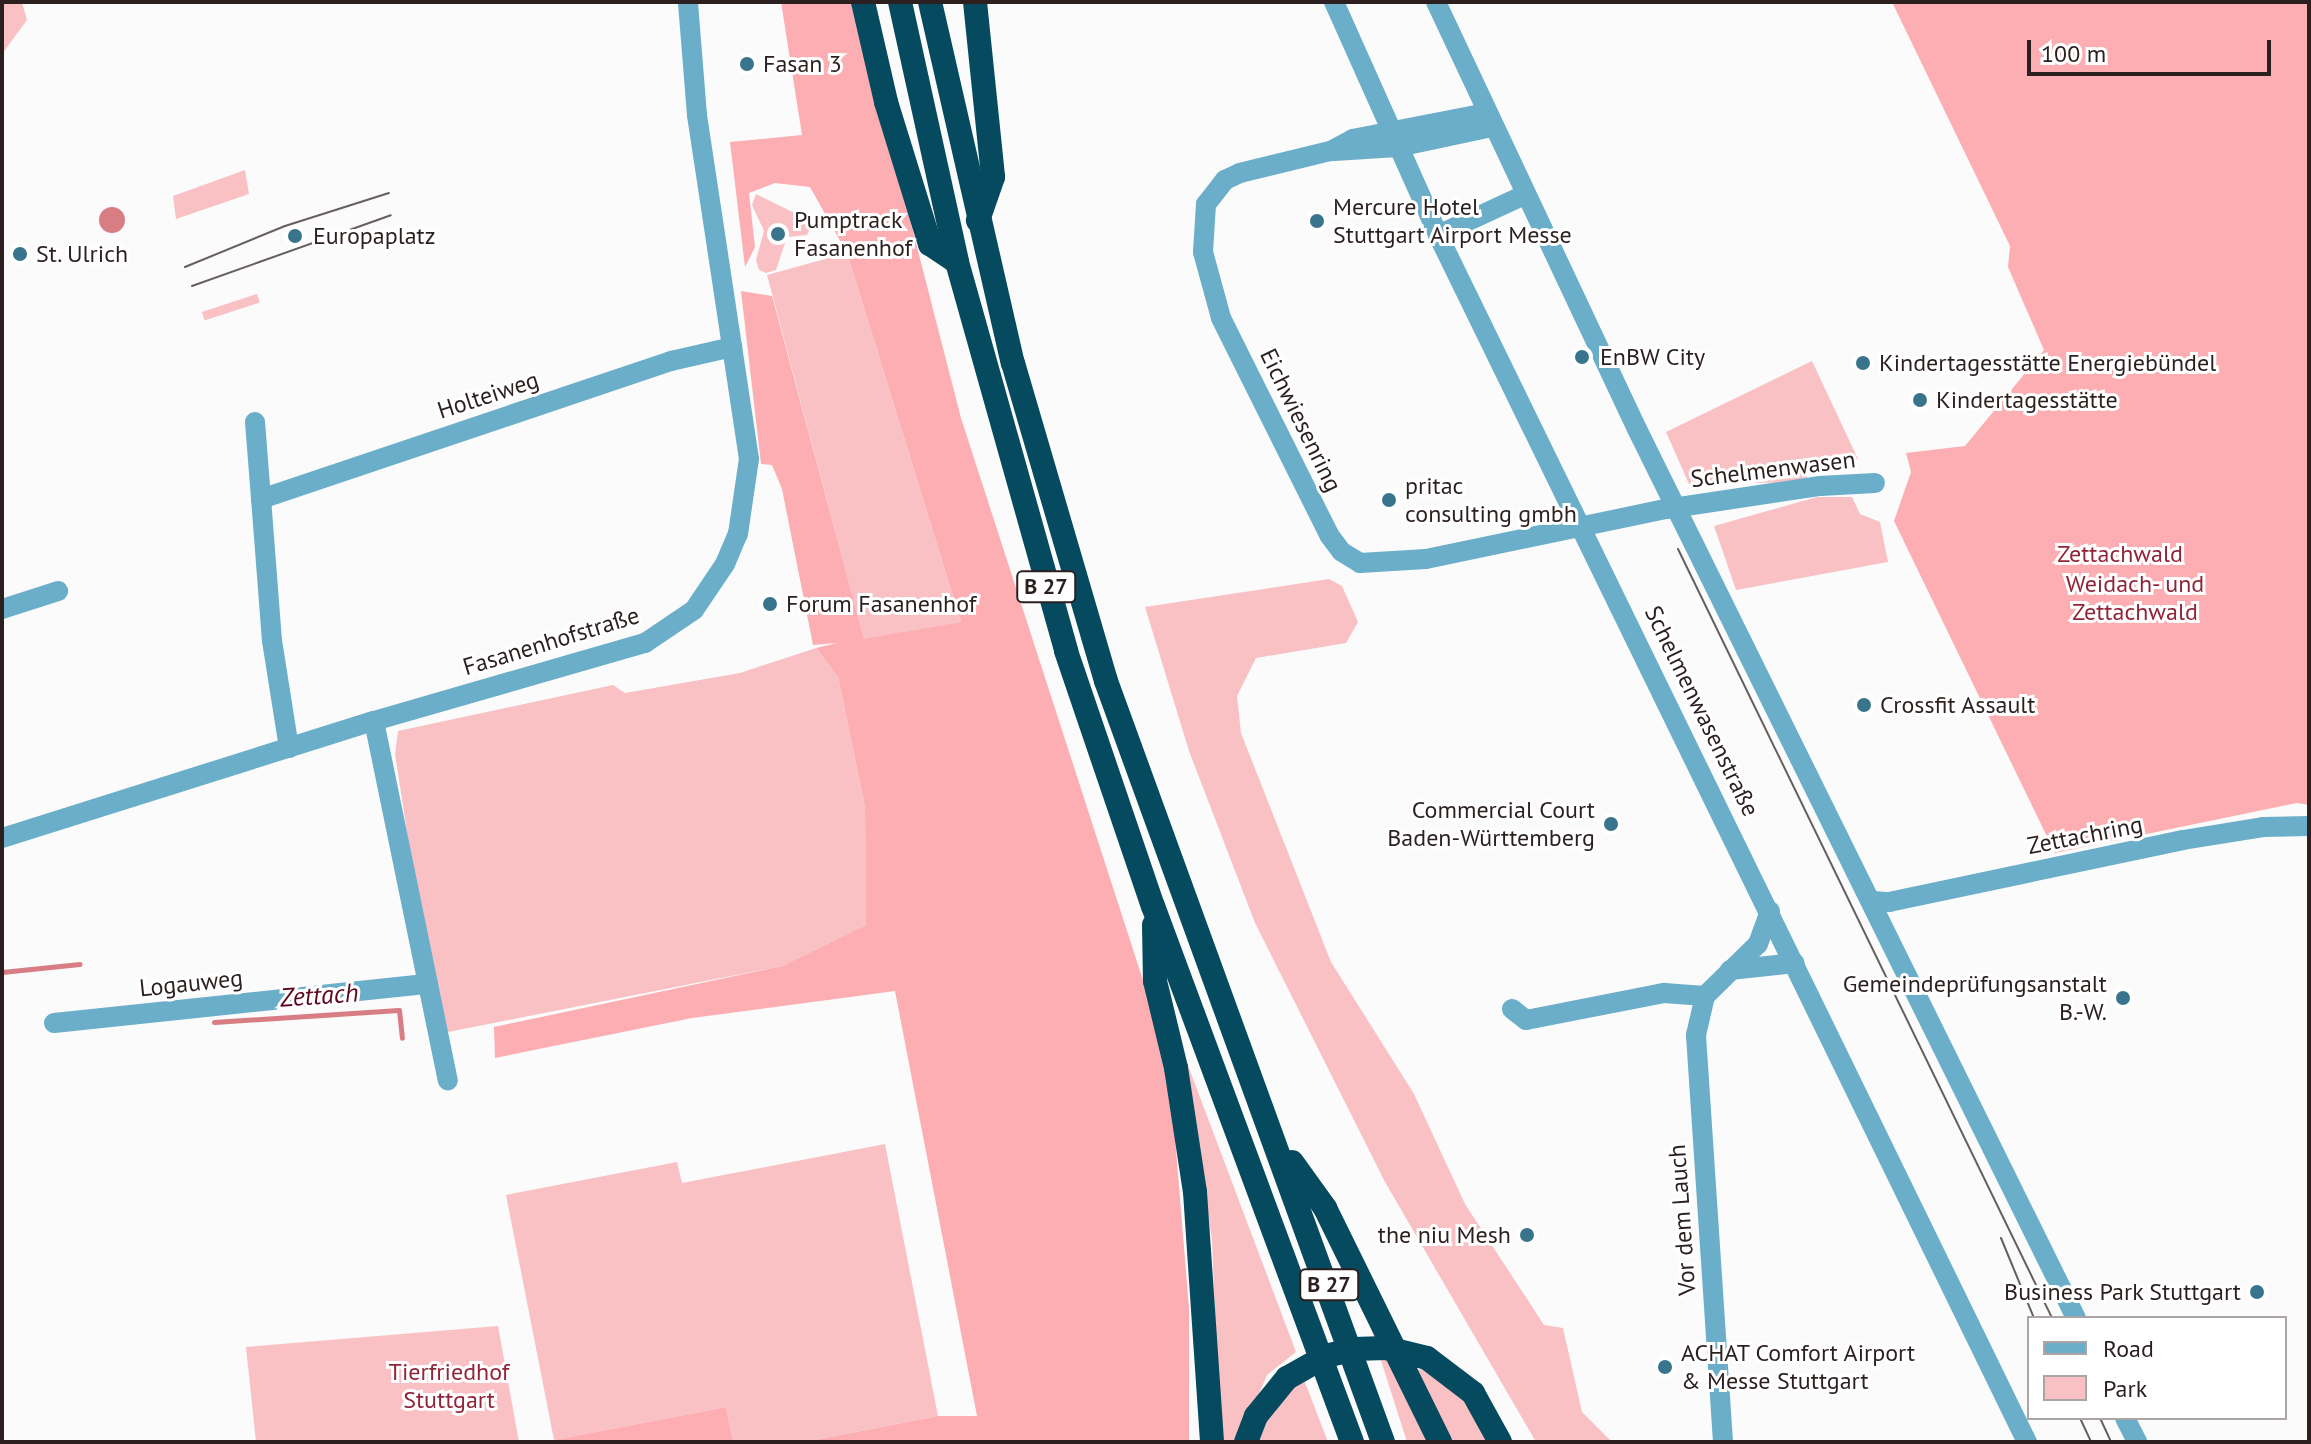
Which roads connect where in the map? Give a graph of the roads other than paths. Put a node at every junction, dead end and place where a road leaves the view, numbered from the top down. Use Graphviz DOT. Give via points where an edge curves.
graph roads {
  1 [pos="688,2"];
  2 [pos="863,2"];
  3 [pos="900,2"];
  4 [pos="930,2"];
  5 [pos="975,2"];
  6 [pos="1334,2"];
  7 [pos="1436,2"];
  8 [pos="1489,120"];
  9 [pos="1394,139"];
  10 [pos="1524,195"];
  11 [pos="977,221"];
  12 [pos="1438,235"];
  13 [pos="957,262"];
  14 [pos="732,347"];
  15 [pos="255,422"];
  16 [pos="1875,483"];
  17 [pos="261,499"];
  18 [pos="1678,508"];
  19 [pos="1582,524"];
  20 [pos="58,591"];
  21 [pos="2,609"];
  22 [pos="374,721"];
  23 [pos="289,748"];
  24 [pos="2309,826"];
  25 [pos="2,838"];
  26 [pos="1873,901"];
  27 [pos="1153,906"];
  28 [pos="1770,911"];
  29 [pos="1795,963"];
  30 [pos="1730,970"];
  31 [pos="428,984"];
  32 [pos="1705,996"];
  33 [pos="1512,1009"];
  34 [pos="54,1023"];
  35 [pos="448,1080"];
  36 [pos="1270,1130"];
  37 [pos="2075,1316"];
  38 [pos="1211,1406"];
  39 [pos="2126,1420"];
  40 [pos="1203,1442"];
  41 [pos="1212,1442"];
  42 [pos="1246,1442"];
  43 [pos="1352,1442"];
  44 [pos="1383,1442"];
  45 [pos="1440,1442"];
  46 [pos="1500,1442"];
  47 [pos="1723,1442"];
  48 [pos="2027,1442"];
  49 [pos="2137,1442"];
  1 -- 14 [label="street, Fasanenhofstraße" via="697,115"];
  2 -- 13 [label="highway" via="886,102 930,244"];
  3 -- 13 [label="highway, B 27"];
  4 -- 11 [label="highway, B 27"];
  5 -- 11 [label="highway" via="993,177"];
  6 -- 9 [label="street, Schelmenwasenstraße"];
  7 -- 8 [label="street"];
  8 -- 9 [label="street, Eichwiesenring"];
  8 -- 10 [label="street"];
  9 -- 12 [label="street, Schelmenwasenstraße"];
  9 -- 19 [label="street, Eichwiesenring" via="1353,139 1330,151 1225,180 1206,204 1201,223 1203,252 1221,318 1329,535 1360,563 1426,559"];
  10 -- 12 [label="street"];
  10 -- 18 [label="street"];
  11 -- 36 [label="highway, B 27" via="1051,502 1106,681"];
  12 -- 19 [label="street, Schelmenwasenstraße"];
  13 -- 27 [label="highway, B 27" via="1043,575"];
  14 -- 17 [label="street, Holteiweg" via="671,361"];
  14 -- 22 [label="street, Fasanenhofstraße" via="749,459 746,505 725,564 694,610 645,643"];
  15 -- 17 [label="street"];
  16 -- 18 [label="street, Schelmenwasen"];
  17 -- 23 [label="street" via="272,641"];
  18 -- 19 [label="street, Eichwiesenring"];
  18 -- 26 [label="street"];
  19 -- 28 [label="street, Schelmenwasenstraße"];
  20 -- 21 [label="street"];
  22 -- 23 [label="street, Fasanenhofstraße"];
  22 -- 31 [label="street"];
  23 -- 25 [label="street, Fasanenhofstraße"];
  24 -- 26 [label="street, Zettachring" via="2196,838"];
  26 -- 37 [label="street"];
  27 -- 38 [label="highway" via="1155,981 1176,1068 1195,1192"];
  27 -- 43 [label="highway, B 27"];
  28 -- 29 [label="street, Schelmenwasenstraße"];
  28 -- 30 [label="street" via="1758,944"];
  29 -- 30 [label="street"];
  29 -- 48 [label="street, Schelmenwasenstraße"];
  30 -- 32 [label="street"];
  31 -- 34 [label="street, Logauweg"];
  31 -- 35 [label="street"];
  32 -- 33 [label="street" via="1664,993 1526,1020"];
  32 -- 47 [label="street, Vor dem Lauch" via="1696,1035"];
  36 -- 44 [label="highway, B 27"];
  36 -- 45 [label="highway" via="1325,1208"];
  38 -- 40 [label="highway"];
  38 -- 41 [label="highway"];
  39 -- 49 [label="street"];
  42 -- 46 [label="highway, bridge" via="1256,1416 1287,1378 1326,1356 1386,1348 1427,1358 1473,1393"];
}
